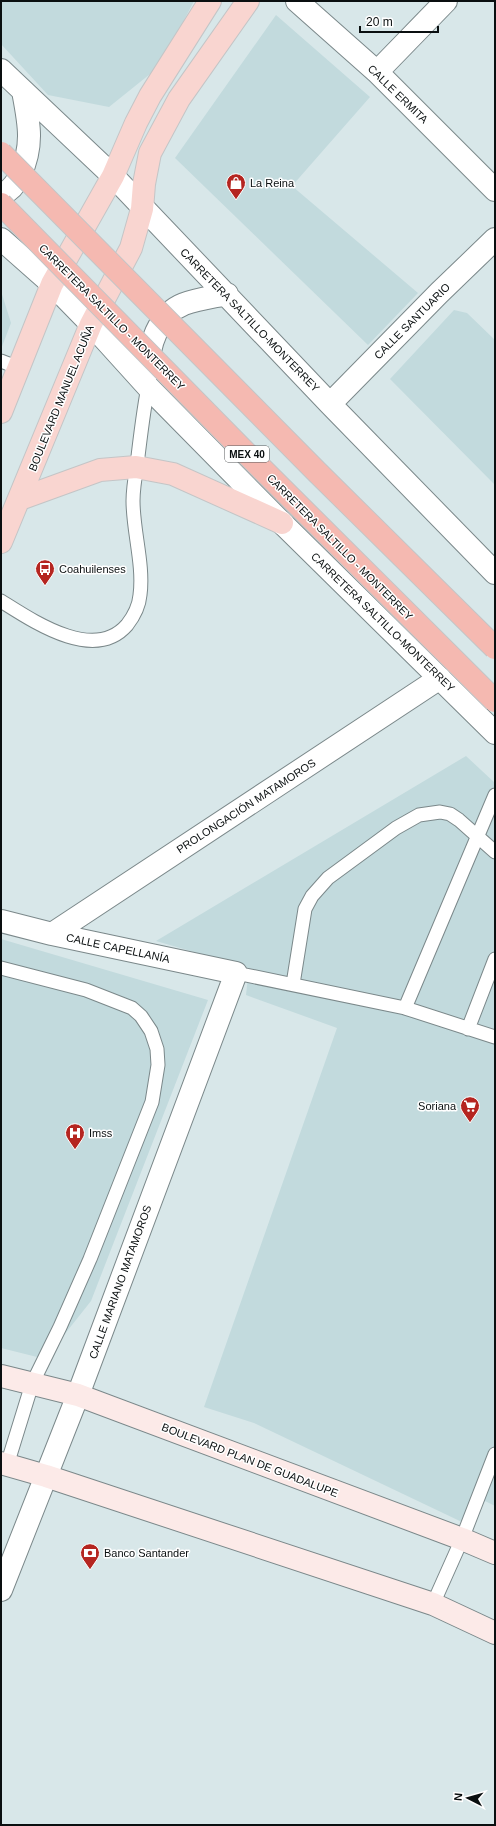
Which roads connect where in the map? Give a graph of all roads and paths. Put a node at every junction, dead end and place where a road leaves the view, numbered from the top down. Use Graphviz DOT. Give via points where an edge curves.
graph roads {
  1 [pos="210,1"];
  2 [pos="248,1"];
  3 [pos="297,1"];
  4 [pos="446,1"];
  5 [pos="1,70"];
  6 [pos="377,72"];
  7 [pos="23,91"];
  8 [pos="1,153"];
  9 [pos="112,176"];
  10 [pos="495,190"];
  11 [pos="1,195"];
  12 [pos="1,204"];
  13 [pos="142,209"];
  14 [pos="1,239"];
  15 [pos="495,239"];
  16 [pos="52,284"];
  17 [pos="227,294"];
  18 [pos="91,324"];
  19 [pos="10,365"];
  20 [pos="148,386"];
  21 [pos="330,404"];
  22 [pos="1,412"];
  23 [pos="136,468"];
  24 [pos="20,499"];
  25 [pos="282,523"];
  26 [pos="1,542"];
  27 [pos="495,573"];
  28 [pos="1,601"];
  29 [pos="495,648"];
  30 [pos="440,678"];
  31 [pos="495,701"];
  32 [pos="495,733"];
  33 [pos="495,795"];
  34 [pos="478,835"];
  35 [pos="495,852"];
  36 [pos="1,921"];
  37 [pos="52,934"];
  38 [pos="495,959"];
  39 [pos="1,968"];
  40 [pos="236,973"];
  41 [pos="293,984"];
  42 [pos="405,1008"];
  43 [pos="468,1028"];
  44 [pos="495,1037"];
  45 [pos="1,1376"];
  46 [pos="32,1384"];
  47 [pos="78,1395"];
  48 [pos="495,1454"];
  49 [pos="4,1464"];
  50 [pos="46,1476"];
  51 [pos="462,1539"];
  52 [pos="495,1553"];
  53 [pos="1,1590"];
  54 [pos="433,1604"];
  55 [pos="495,1633"];
  1 -- 9 [label="main road" via="150,96"];
  2 -- 13 [label="main road, BOULEVARD MANUEL ACUÑA" via="179,99 150,153"];
  3 -- 6 [label="street, CALLE ERMITA"];
  4 -- 6 [label="street"];
  5 -- 7 [label="street, CARRETERA SALTILLO-MONTERREY"];
  6 -- 10 [label="street, CALLE ERMITA"];
  7 -- 9 [label="street, CARRETERA SALTILLO-MONTERREY"];
  7 -- 11 [label="street" via="30,125 30,145 26,163 17,181"];
  8 -- 29 [label="highway, MEX 40, bridge"];
  9 -- 13 [label="street, CARRETERA SALTILLO-MONTERREY"];
  9 -- 16 [label="main road"];
  12 -- 31 [label="highway, CARRETERA SALTILLO - MONTERREY / MEX 40, bridge"];
  13 -- 17 [label="street, CARRETERA SALTILLO-MONTERREY"];
  13 -- 18 [label="main road, BOULEVARD MANUEL ACUÑA" via="131,248"];
  14 -- 16 [label="street, CARRETERA SALTILLO-MONTERREY"];
  15 -- 21 [label="street, CALLE SANTUARIO"];
  16 -- 18 [label="street, CARRETERA SALTILLO-MONTERREY"];
  16 -- 19 [label="main road"];
  17 -- 20 [label="street" via="183,305 171,312 152,341 148,363"];
  17 -- 21 [label="street, CARRETERA SALTILLO-MONTERREY"];
  18 -- 20 [label="street, CARRETERA SALTILLO-MONTERREY"];
  18 -- 24 [label="main road, BOULEVARD MANUEL ACUÑA"];
  19 -- 22 [label="main road"];
  20 -- 23 [label="lane"];
  20 -- 25 [label="street, CARRETERA SALTILLO-MONTERREY"];
  21 -- 27 [label="street, CARRETERA SALTILLO-MONTERREY"];
  23 -- 24 [label="main road" via="100,470"];
  23 -- 25 [label="main road" via="173,474"];
  23 -- 28 [label="lane" via="133,503 140,594 133,617 120,633 109,638 82,640 34,621"];
  24 -- 26 [label="main road, BOULEVARD MANUEL ACUÑA"];
  25 -- 30 [label="street, CARRETERA SALTILLO-MONTERREY"];
  30 -- 32 [label="street, CARRETERA SALTILLO-MONTERREY"];
  30 -- 37 [label="street, PROLONGACIÓN MATAMOROS"];
  33 -- 34 [label="lane"];
  34 -- 35 [label="lane"];
  34 -- 41 [label="lane" via="450,814 440,812 419,815 396,828 328,878 312,896 305,909"];
  34 -- 42 [label="lane"];
  36 -- 37 [label="street, CALLE CAPELLANÍA"];
  37 -- 40 [label="street, CALLE CAPELLANÍA"];
  38 -- 43 [label="lane"];
  39 -- 46 [label="lane" via="86,990 132,1008 151,1031 157,1049 158,1065 152,1102 90,1259"];
  40 -- 41 [label="lane"];
  40 -- 47 [label="street, CALLE MARIANO MATAMOROS"];
  41 -- 42 [label="lane"];
  42 -- 43 [label="lane"];
  43 -- 44 [label="lane"];
  45 -- 46 [label="main road, BOULEVARD PLAN DE GUADALUPE"];
  46 -- 47 [label="main road, BOULEVARD PLAN DE GUADALUPE"];
  46 -- 49 [label="lane"];
  47 -- 50 [label="street, CALLE MARIANO MATAMOROS"];
  47 -- 51 [label="main road, BOULEVARD PLAN DE GUADALUPE"];
  48 -- 51 [label="lane"];
  49 -- 50 [label="main road"];
  50 -- 53 [label="street, CALLE MARIANO MATAMOROS"];
  50 -- 54 [label="main road"];
  51 -- 52 [label="main road, BOULEVARD PLAN DE GUADALUPE"];
  51 -- 54 [label="lane"];
  54 -- 55 [label="main road"];
}
